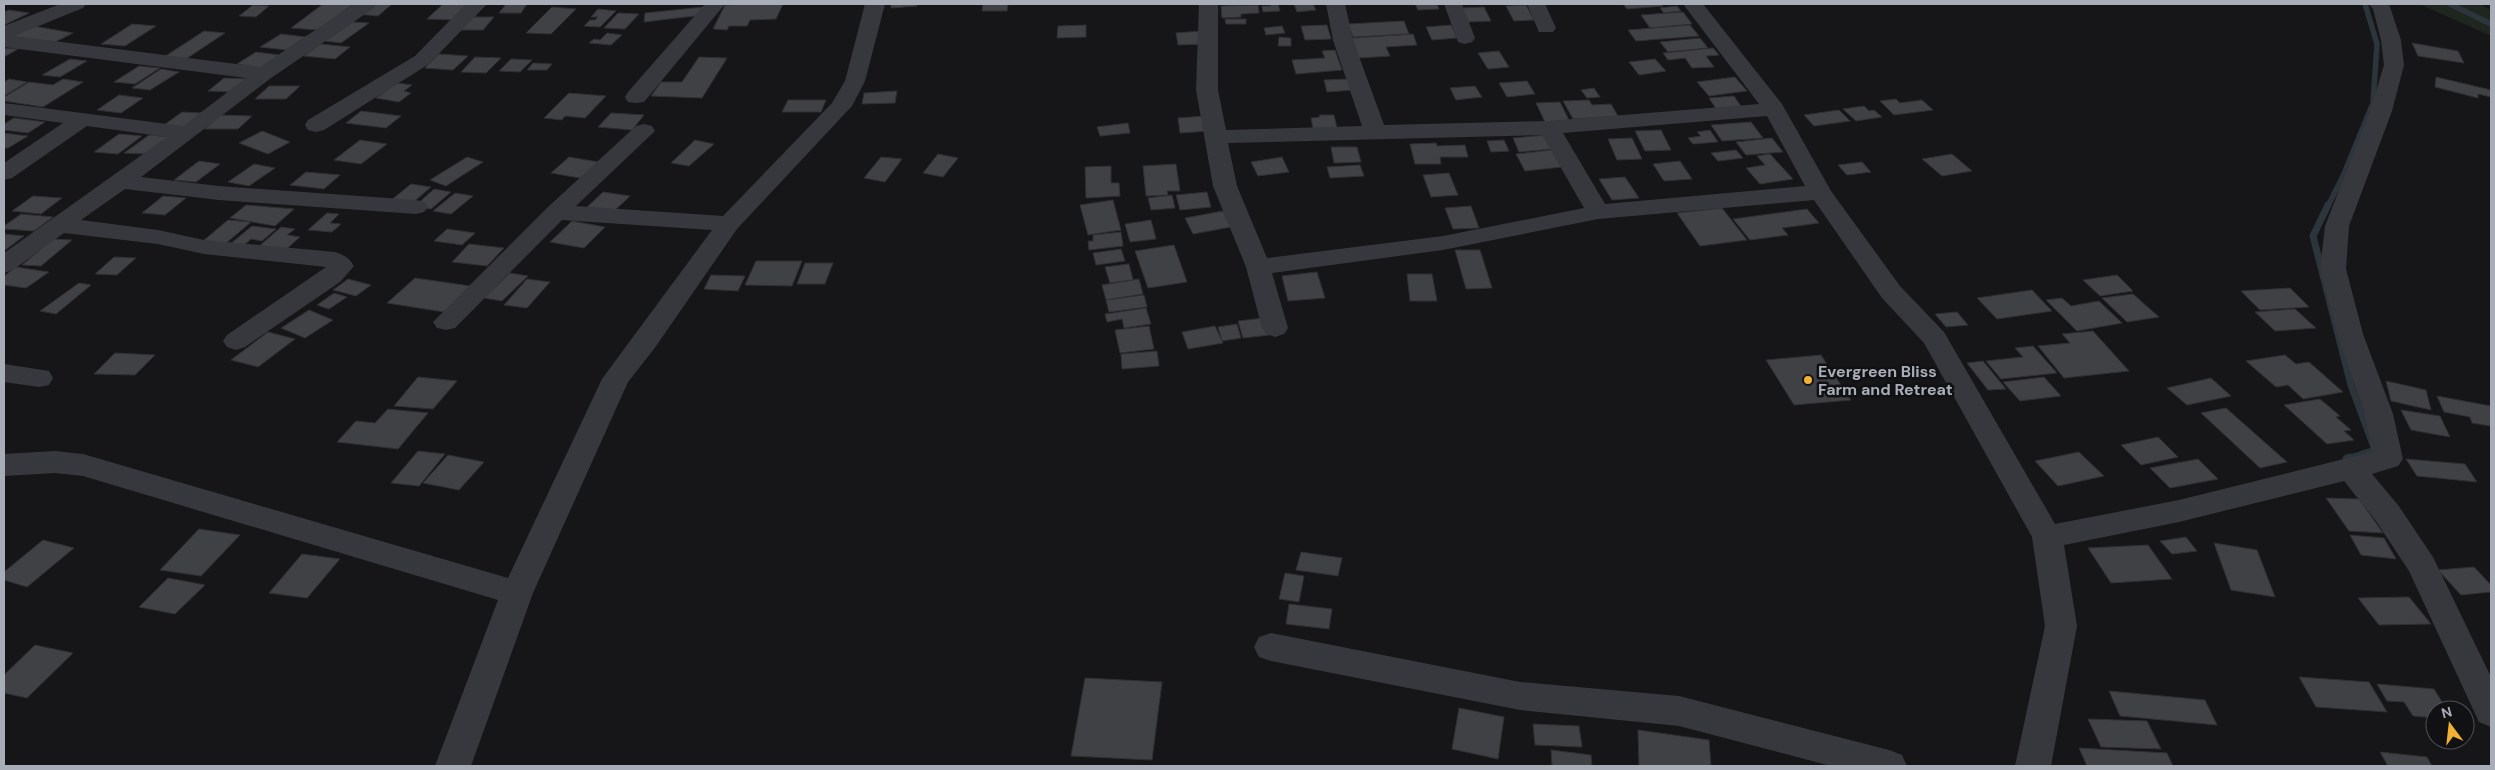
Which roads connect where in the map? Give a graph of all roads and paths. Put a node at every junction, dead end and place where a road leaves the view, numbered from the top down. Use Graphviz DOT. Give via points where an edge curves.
graph roads {
  1 [pos="22,4"];
  2 [pos="76,4"];
  3 [pos="367,4"];
  4 [pos="477,4"];
  5 [pos="715,4"];
  6 [pos="875,4"];
  7 [pos="1208,4"];
  8 [pos="1335,4"];
  9 [pos="1453,4"];
  10 [pos="1536,4"];
  11 [pos="1693,4"];
  12 [pos="2379,4"];
  13 [pos="57,12"];
  14 [pos="1546,28"];
  15 [pos="4,34"];
  16 [pos="1465,38"];
  17 [pos="4,41"];
  18 [pos="264,74"];
  19 [pos="636,98"];
  20 [pos="4,109"];
  21 [pos="1774,109"];
  22 [pos="82,120"];
  23 [pos="316,125"];
  24 [pos="1549,128"];
  25 [pos="644,130"];
  26 [pos="1375,132"];
  27 [pos="187,133"];
  28 [pos="1216,137"];
  29 [pos="4,173"];
  30 [pos="120,181"];
  31 [pos="1820,192"];
  32 [pos="416,207"];
  33 [pos="556,212"];
  34 [pos="1598,212"];
  35 [pos="729,224"];
  36 [pos="59,225"];
  37 [pos="4,265"];
  38 [pos="1258,267"];
  39 [pos="446,322"];
  40 [pos="1275,328"];
  41 [pos="236,341"];
  42 [pos="4,373"];
  43 [pos="39,378"];
  44 [pos="4,465"];
  45 [pos="2351,469"];
  46 [pos="2047,537"];
  47 [pos="517,593"];
  48 [pos="1271,647"];
  49 [pos="2491,712"];
  50 [pos="453,766"];
  51 [pos="1889,766"];
  52 [pos="2033,766"];
  1 -- 13 [label="street"];
  2 -- 13 [label="street"];
  3 -- 18 [label="street"];
  4 -- 23 [label="street" via="422,60"];
  5 -- 19 [label="street"];
  6 -- 35 [label="street" via="856,81 841,106"];
  7 -- 28 [label="street" via="1207,90"];
  8 -- 26 [label="street" via="1343,40"];
  9 -- 16 [label="street"];
  10 -- 14 [label="street"];
  11 -- 21 [label="street"];
  12 -- 45 [label="street" via="2391,40 2394,65 2371,139 2337,226 2333,269 2350,334 2379,414 2388,459"];
  13 -- 15 [label="street"];
  17 -- 18 [label="street"];
  18 -- 27 [label="street"];
  20 -- 22 [label="street"];
  21 -- 24 [label="street"];
  21 -- 31 [label="street"];
  22 -- 27 [label="street"];
  22 -- 29 [label="street"];
  24 -- 26 [label="street"];
  24 -- 34 [label="street"];
  25 -- 33 [label="street"];
  26 -- 28 [label="street"];
  27 -- 30 [label="street"];
  28 -- 38 [label="street" via="1225,186"];
  30 -- 32 [label="street" via="219,193"];
  30 -- 36 [label="street"];
  31 -- 34 [label="street"];
  31 -- 46 [label="street" via="1890,292 1935,338"];
  33 -- 35 [label="street"];
  33 -- 39 [label="street"];
  34 -- 38 [label="street" via="1443,244"];
  35 -- 47 [label="street" via="616,379"];
  36 -- 37 [label="street"];
  36 -- 41 [label="street" via="158,237 204,247 335,260 342,266"];
  38 -- 40 [label="street"];
  42 -- 43 [label="street"];
  44 -- 47 [label="street" via="55,462 83,465"];
  45 -- 46 [label="street" via="2179,511"];
  45 -- 49 [label="street" via="2422,566"];
  46 -- 52 [label="street" via="2061,626"];
  47 -- 50 [label="street"];
  48 -- 51 [label="street" via="1520,696 1679,711"];
}
